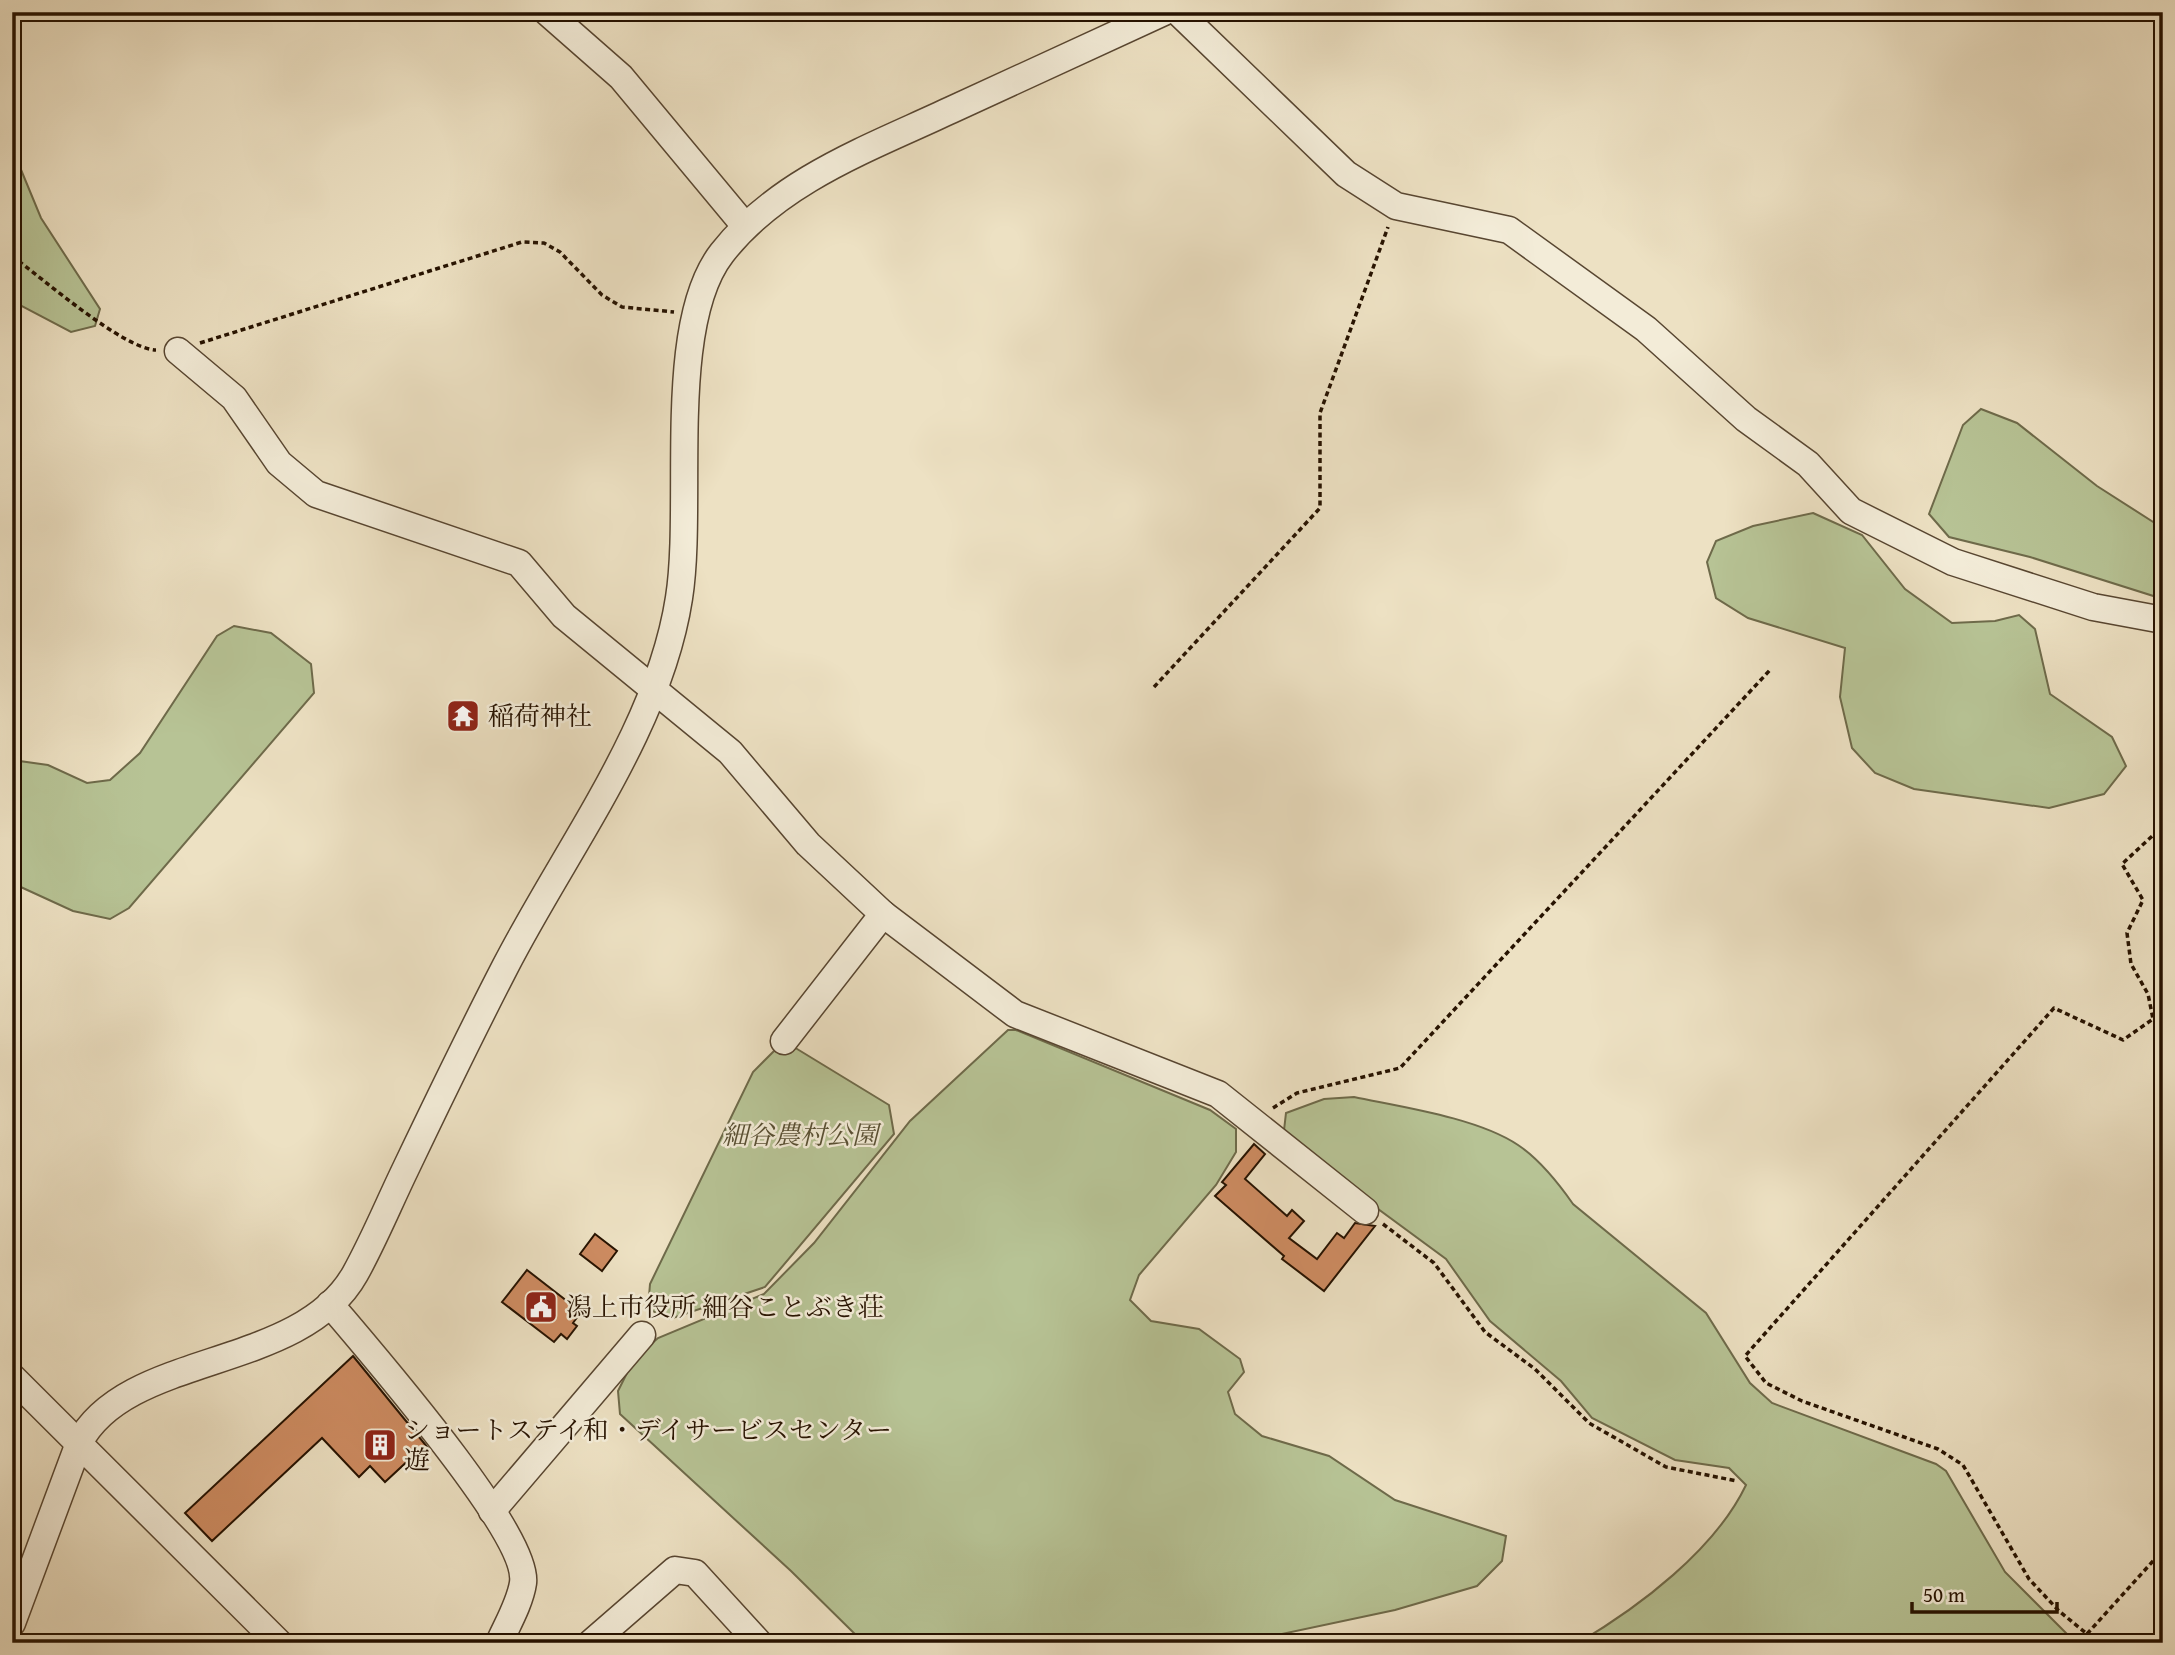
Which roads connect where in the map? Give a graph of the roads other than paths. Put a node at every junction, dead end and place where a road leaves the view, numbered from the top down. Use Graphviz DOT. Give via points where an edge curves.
graph roads {
  1 [pos="547,12"];
  2 [pos="1164,12"];
  3 [pos="1178,12"];
  4 [pos="745,226"];
  5 [pos="178,351"];
  6 [pos="2163,620"];
  7 [pos="654,688"];
  8 [pos="883,914"];
  9 [pos="784,1041"];
  10 [pos="1365,1210"];
  11 [pos="330,1304"];
  12 [pos="642,1335"];
  13 [pos="12,1377"];
  14 [pos="79,1443"];
  15 [pos="492,1511"];
  16 [pos="12,1623"];
  17 [pos="606,1638"];
  18 [pos="279,1643"];
  19 [pos="499,1643"];
  20 [pos="759,1643"];
  1 -- 4 [label="street" via="621,77"];
  2 -- 4 [label="street" via="816,173"];
  3 -- 6 [label="street" via="1346,174 1396,206 1509,230 1646,329 1746,419 1808,464 1851,512 1953,562 2093,607"];
  4 -- 7 [label="street" via="718,258 695,312 687,379 687,488 680,594 670,645"];
  5 -- 7 [label="street" via="234,398 279,463 316,494 519,564 564,616"];
  7 -- 8 [label="street" via="730,752 808,844"];
  7 -- 11 [label="street" via="604,790 507,962 353,1279"];
  8 -- 9 [label="street"];
  8 -- 10 [label="street" via="1015,1014 1218,1094"];
  11 -- 14 [label="street" via="259,1346 118,1401 90,1422"];
  11 -- 15 [label="street" via="432,1425"];
  12 -- 15 [label="street"];
  13 -- 14 [label="street"];
  14 -- 16 [label="street"];
  14 -- 18 [label="street"];
  15 -- 19 [label="street" via="514,1551 523,1582"];
  17 -- 20 [label="street" via="676,1570 695,1573"];
}
